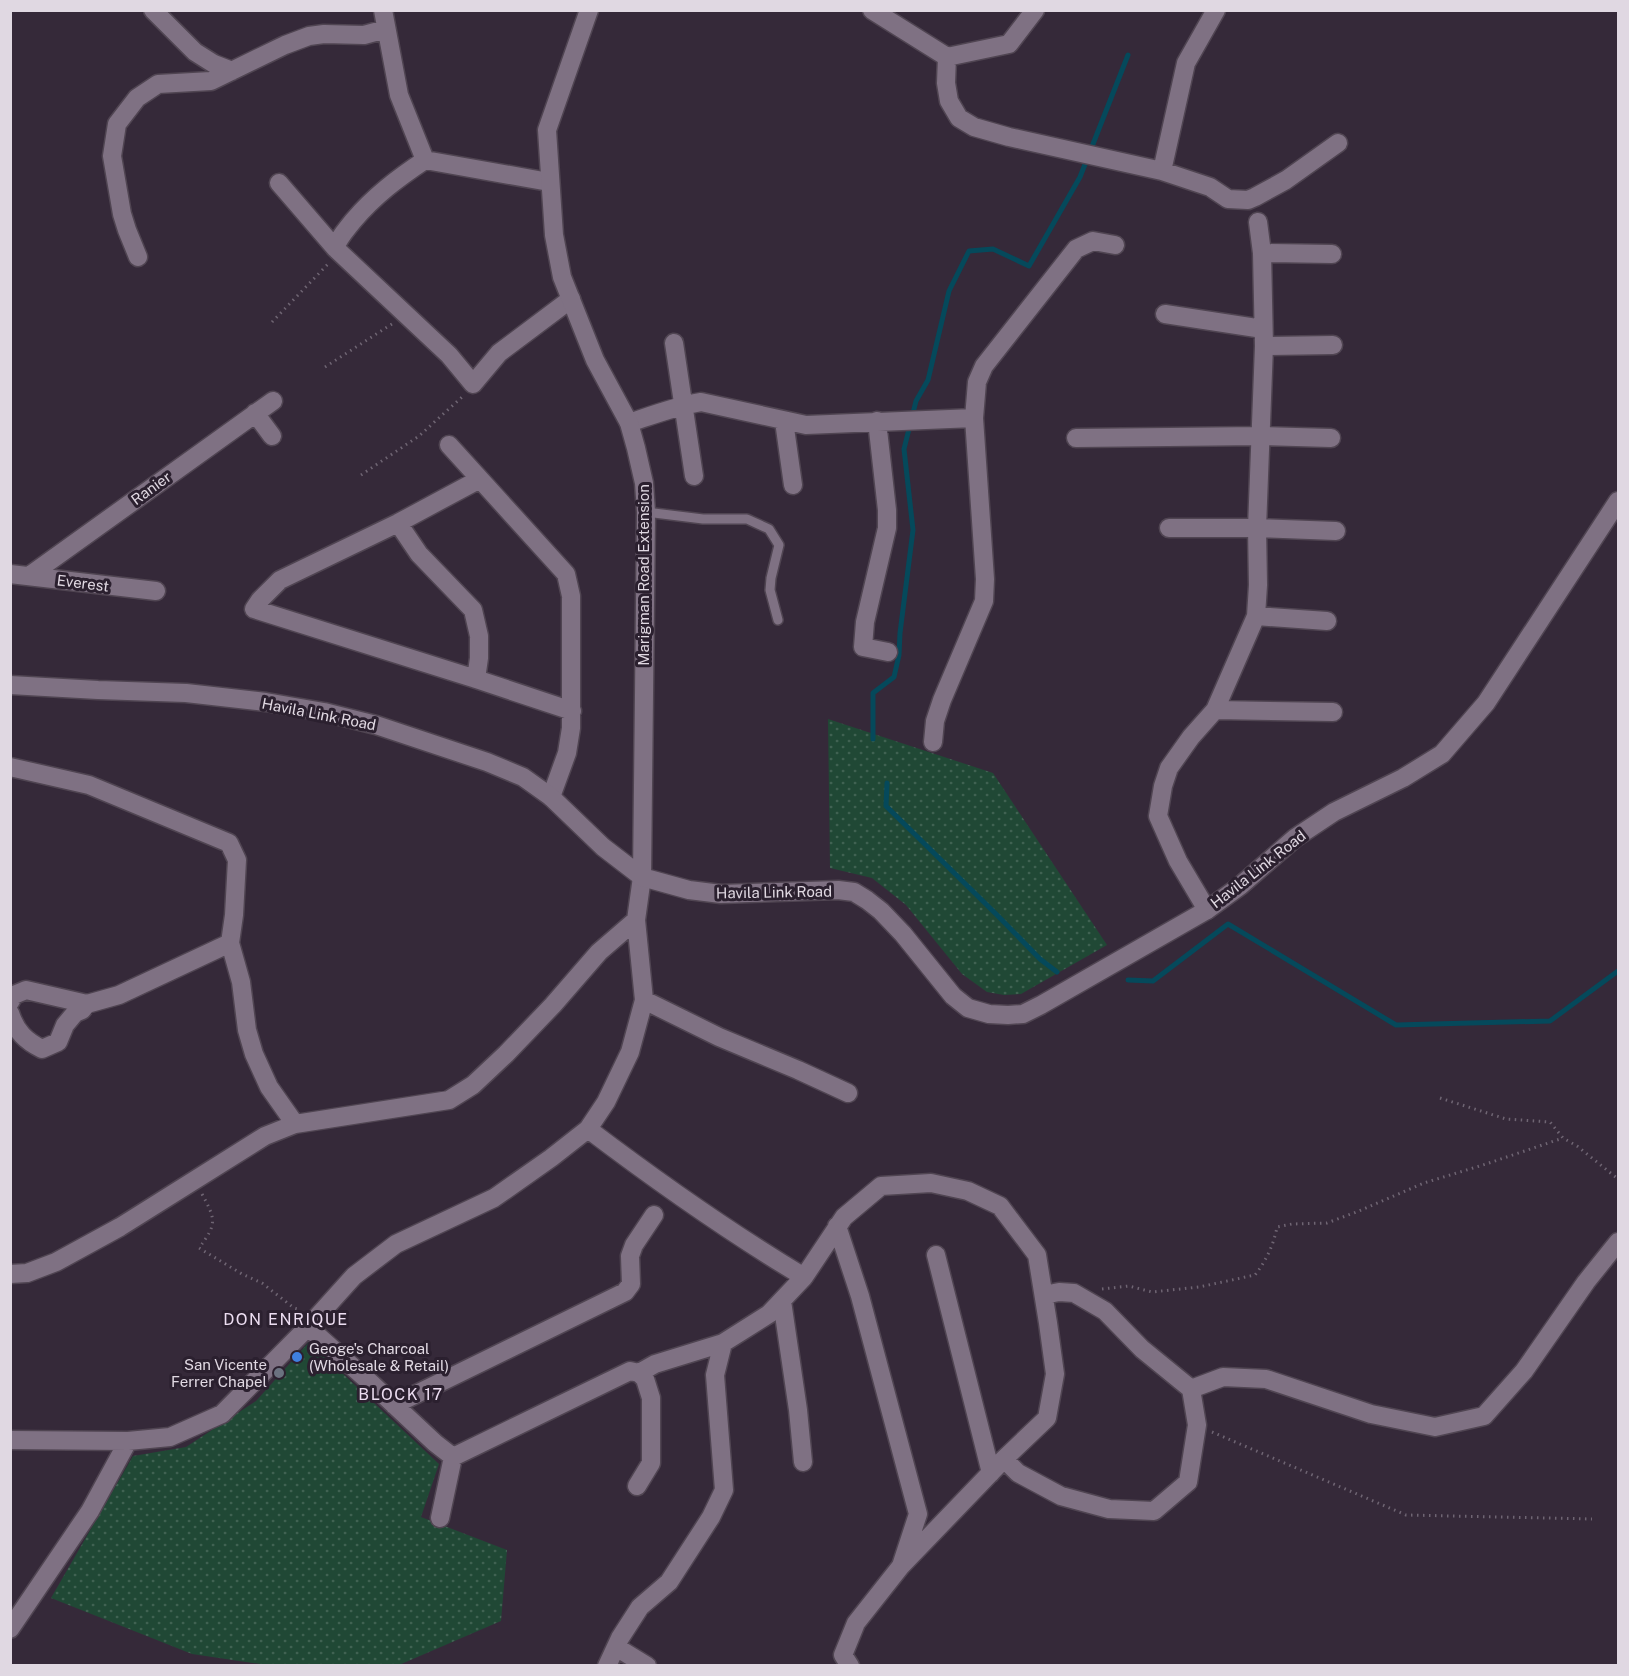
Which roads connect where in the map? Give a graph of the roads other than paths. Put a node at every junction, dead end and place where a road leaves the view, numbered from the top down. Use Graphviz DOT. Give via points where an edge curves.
graph roads {
  1 [pos="153,10"];
  2 [pos="383,10"];
  3 [pos="589,10"];
  4 [pos="872,10"];
  5 [pos="1035,10"];
  6 [pos="1216,10"];
  7 [pos="386,29"];
  8 [pos="947,57"];
  9 [pos="232,71"];
  10 [pos="1338,143"];
  11 [pos="425,160"];
  12 [pos="1162,171"];
  13 [pos="549,182"];
  14 [pos="279,183"];
  15 [pos="1258,222"];
  16 [pos="1115,245"];
  17 [pos="338,250"];
  18 [pos="1262,253"];
  19 [pos="1332,254"];
  20 [pos="138,257"];
  21 [pos="571,299"];
  22 [pos="1165,314"];
  23 [pos="1264,337"];
  24 [pos="674,343"];
  25 [pos="1333,345"];
  26 [pos="273,401"];
  27 [pos="684,405"];
  28 [pos="255,413"];
  29 [pos="974,418"];
  30 [pos="784,421"];
  31 [pos="877,421"];
  32 [pos="629,423"];
  33 [pos="272,436"];
  34 [pos="1260,436"];
  35 [pos="1076,438"];
  36 [pos="1331,438"];
  37 [pos="448,446"];
  38 [pos="694,476"];
  39 [pos="480,479"];
  40 [pos="794,484"];
  41 [pos="1618,501"];
  42 [pos="646,512"];
  43 [pos="398,523"];
  44 [pos="1169,528"];
  45 [pos="1257,528"];
  46 [pos="1336,531"];
  47 [pos="10,574"];
  48 [pos="29,576"];
  49 [pos="156,591"];
  50 [pos="1256,616"];
  51 [pos="778,620"];
  52 [pos="1327,621"];
  53 [pos="888,652"];
  54 [pos="476,679"];
  55 [pos="10,685"];
  56 [pos="1215,710"];
  57 [pos="572,711"];
  58 [pos="1333,712"];
  59 [pos="933,742"];
  60 [pos="10,767"];
  61 [pos="551,797"];
  62 [pos="642,877"];
  63 [pos="1207,910"];
  64 [pos="636,920"];
  65 [pos="230,942"];
  66 [pos="644,1000"];
  67 [pos="10,1002"];
  68 [pos="87,1004"];
  69 [pos="10,1013"];
  70 [pos="848,1093"];
  71 [pos="295,1124"];
  72 [pos="588,1129"];
  73 [pos="654,1215"];
  74 [pos="837,1226"];
  75 [pos="1618,1242"];
  76 [pos="936,1255"];
  77 [pos="10,1274"];
  78 [pos="804,1277"];
  79 [pos="1044,1295"];
  80 [pos="782,1300"];
  81 [pos="308,1328"];
  82 [pos="723,1343"];
  83 [pos="639,1373"];
  84 [pos="1191,1389"];
  85 [pos="394,1405"];
  86 [pos="10,1440"];
  87 [pos="128,1441"];
  88 [pos="453,1457"];
  89 [pos="1004,1459"];
  90 [pos="803,1462"];
  91 [pos="991,1473"];
  92 [pos="637,1486"];
  93 [pos="440,1518"];
  94 [pos="902,1566"];
  95 [pos="10,1629"];
  96 [pos="616,1647"];
  97 [pos="843,1662"];
  98 [pos="607,1665"];
  99 [pos="647,1665"];
  1 -- 9 [label="street" via="195,52"];
  2 -- 7 [label="street"];
  3 -- 13 [label="street, Marigman Road Extension" via="547,130"];
  4 -- 8 [label="street"];
  5 -- 8 [label="street" via="1009,44"];
  6 -- 12 [label="street" via="1186,63"];
  7 -- 9 [label="street" via="364,35 309,36"];
  7 -- 11 [label="street" via="399,96"];
  8 -- 12 [label="street" via="949,101 959,118 974,127"];
  9 -- 20 [label="street" via="211,81 158,84 137,98 117,124 112,156 122,214"];
  10 -- 12 [label="street" via="1286,180 1248,200 1228,199 1209,187"];
  11 -- 13 [label="street"];
  11 -- 17 [label="street" via="365,207 339,238"];
  13 -- 21 [label="street, Marigman Road Extension" via="554,235 562,277"];
  14 -- 17 [label="street"];
  15 -- 18 [label="street"];
  16 -- 29 [label="street" via="1093,241 1076,249 984,366 977,382"];
  17 -- 21 [label="street" via="473,384 499,353"];
  18 -- 19 [label="street"];
  18 -- 23 [label="street"];
  21 -- 32 [label="street, Marigman Road Extension" via="595,360"];
  22 -- 23 [label="street"];
  23 -- 25 [label="street"];
  23 -- 34 [label="street"];
  24 -- 27 [label="street"];
  26 -- 28 [label="street, Ranier"];
  27 -- 30 [label="street" via="701,402"];
  27 -- 32 [label="street"];
  27 -- 38 [label="street"];
  28 -- 33 [label="street"];
  28 -- 48 [label="street, Ranier"];
  29 -- 31 [label="street"];
  29 -- 59 [label="street" via="984,601 942,700"];
  30 -- 31 [label="street" via="806,425"];
  30 -- 40 [label="street"];
  31 -- 53 [label="street" via="887,528 863,647"];
  32 -- 42 [label="street, Marigman Road Extension" via="644,483"];
  34 -- 35 [label="street"];
  34 -- 36 [label="street"];
  34 -- 45 [label="street"];
  37 -- 39 [label="street"];
  39 -- 43 [label="street"];
  39 -- 57 [label="street" via="566,574 571,596"];
  41 -- 63 [label="street, Havila Link Road" via="1486,703 1442,754 1334,812 1295,838"];
  42 -- 51 [label="lane" via="703,519 747,519 769,529 779,545 770,590"];
  42 -- 62 [label="street, Marigman Road Extension"];
  43 -- 54 [label="street" via="419,554 473,610 479,636"];
  43 -- 54 [label="street" via="280,580 254,609"];
  44 -- 45 [label="street"];
  45 -- 46 [label="street"];
  45 -- 50 [label="street"];
  47 -- 48 [label="street, Everest"];
  48 -- 49 [label="street, Everest"];
  50 -- 52 [label="street"];
  50 -- 56 [label="street"];
  54 -- 57 [label="street"];
  55 -- 61 [label="street, Havila Link Road" via="186,693 324,712 487,762 523,777"];
  56 -- 58 [label="street"];
  56 -- 63 [label="street" via="1169,768 1158,816 1178,861"];
  57 -- 61 [label="street" via="567,753"];
  60 -- 65 [label="street" via="89,785 229,843 237,860"];
  61 -- 62 [label="street, Havila Link Road" via="603,847"];
  62 -- 63 [label="street, Havila Link Road" via="689,891 722,894 854,892 881,911 903,934 953,996 968,1008 1008,1016 1041,1005"];
  62 -- 64 [label="street, Marigman Road Extension"];
  64 -- 66 [label="street, Marigman Road Extension"];
  64 -- 71 [label="street" via="600,952 506,1054 473,1085 449,1100"];
  65 -- 68 [label="street" via="119,995"];
  65 -- 71 [label="street" via="254,1054 269,1087"];
  66 -- 70 [label="street"];
  66 -- 72 [label="street" via="630,1052"];
  67 -- 68 [label="street" via="14,995 27,990"];
  68 -- 69 [label="street" via="75,1012 58,1041 42,1049 27,1041"];
  71 -- 77 [label="street" via="265,1136 120,1227 56,1262 27,1273"];
  72 -- 78 [label="street" via="740,1239"];
  72 -- 81 [label="street" via="494,1198 396,1244 354,1276"];
  73 -- 85 [label="street" via="634,1245 630,1256 631,1284 625,1292"];
  74 -- 78 [label="street"];
  74 -- 79 [label="street" via="880,1186 931,1183 968,1191 1000,1206 1037,1255"];
  74 -- 94 [label="street" via="860,1296 918,1514"];
  75 -- 84 [label="street" via="1524,1371 1484,1416 1435,1427 1371,1414 1266,1379 1223,1377"];
  76 -- 91 [label="street"];
  78 -- 80 [label="street"];
  79 -- 84 [label="street" via="1074,1293 1105,1311 1142,1349"];
  79 -- 89 [label="street" via="1055,1374 1047,1418"];
  80 -- 82 [label="street" via="770,1314"];
  80 -- 90 [label="street"];
  81 -- 85 [label="street"];
  81 -- 87 [label="street" via="222,1414 170,1437"];
  82 -- 83 [label="street"];
  82 -- 96 [label="street" via="715,1375 724,1490 669,1582 640,1607"];
  83 -- 88 [label="street" via="630,1371"];
  83 -- 92 [label="street" via="651,1398 651,1463"];
  84 -- 89 [label="street" via="1197,1425 1188,1482 1154,1510 1109,1509 1061,1496 1018,1473"];
  85 -- 88 [label="street"];
  86 -- 87 [label="street"];
  87 -- 95 [label="street" via="90,1511"];
  88 -- 93 [label="street"];
  89 -- 91 [label="street"];
  91 -- 94 [label="street"];
  94 -- 97 [label="street" via="856,1623"];
  96 -- 98 [label="street"];
  96 -- 99 [label="street"];
}
